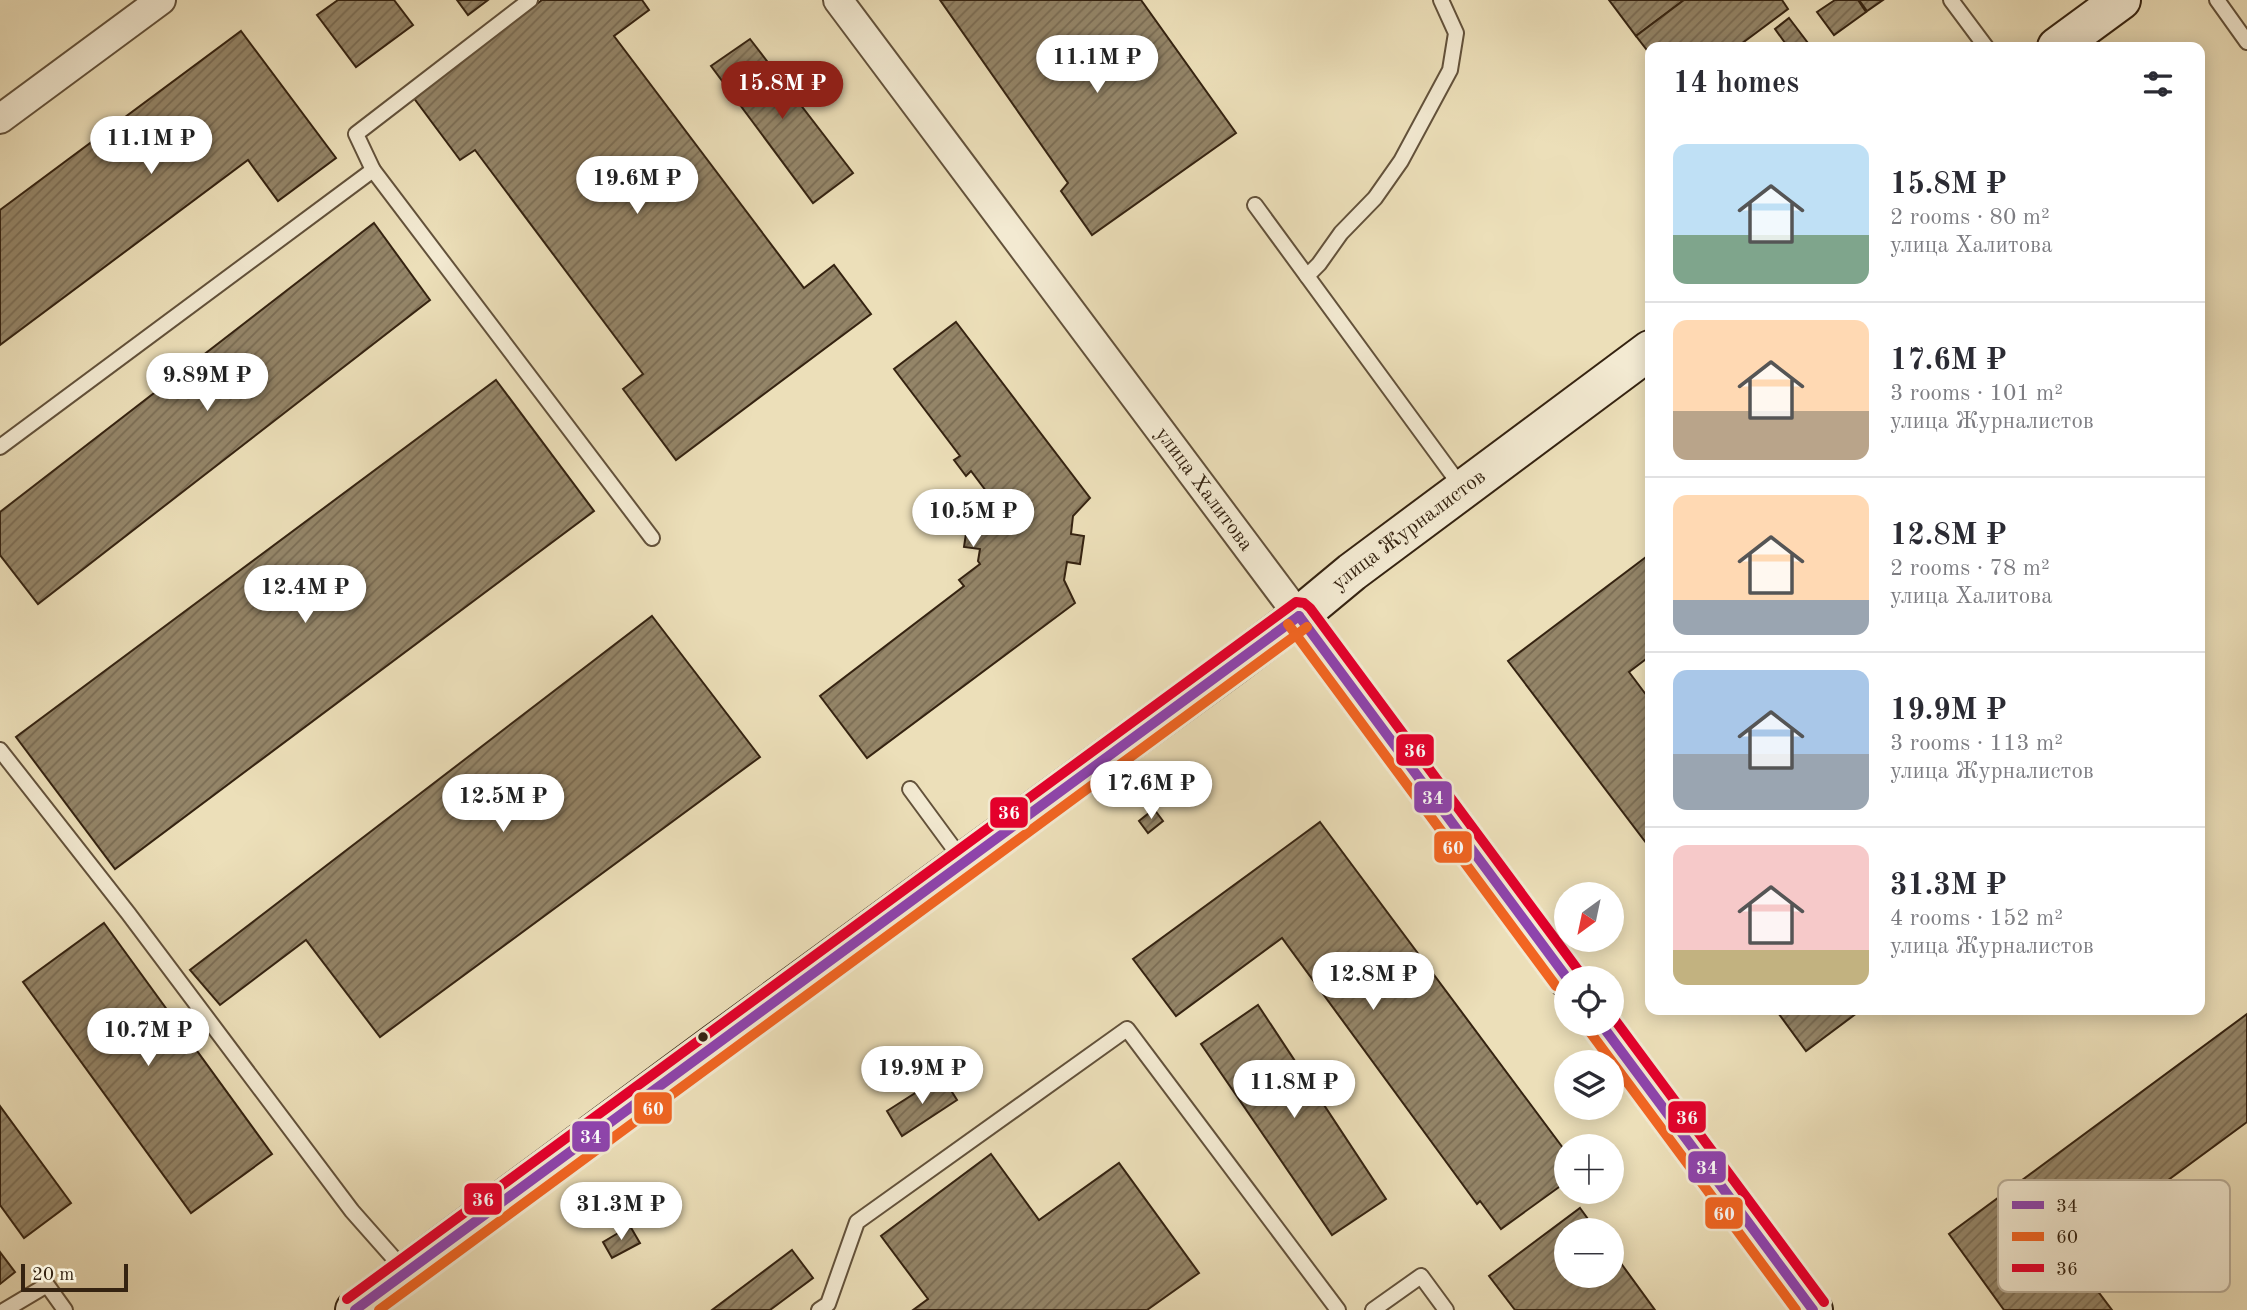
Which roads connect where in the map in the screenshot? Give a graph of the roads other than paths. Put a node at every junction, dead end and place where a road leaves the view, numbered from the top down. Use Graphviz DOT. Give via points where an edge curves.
graph roads {
  1 [pos="161,0"];
  2 [pos="530,0"];
  3 [pos="838,0"];
  4 [pos="1441,0"];
  5 [pos="1951,0"];
  6 [pos="2121,0"];
  7 [pos="2217,0"];
  8 [pos="1982,42"];
  9 [pos="2064,42"];
  10 [pos="2247,42"];
  11 [pos="0,119"];
  12 [pos="373,170"];
  13 [pos="1255,205"];
  14 [pos="1307,276"];
  15 [pos="1645,354"];
  16 [pos="0,447"];
  17 [pos="1463,489"];
  18 [pos="652,538"];
  19 [pos="1299,616"];
  20 [pos="0,750"];
  21 [pos="910,789"];
  22 [pos="964,862"];
  23 [pos="1558,966"];
  24 [pos="1610,1036"];
  25 [pos="406,1272"];
  26 [pos="5,1310"];
  27 [pos="65,1310"];
  28 [pos="355,1310"];
  29 [pos="819,1310"];
  30 [pos="1338,1310"];
  31 [pos="1373,1310"];
  32 [pos="1446,1310"];
  33 [pos="1813,1310"];
  1 -- 11 [label="street"];
  2 -- 12 [label="lane" via="356,134"];
  3 -- 19 [label="street, улица Халитова"];
  4 -- 14 [label="lane" via="1456,33 1450,70 1401,161"];
  5 -- 8 [label="lane"];
  6 -- 9 [label="street"];
  7 -- 10 [label="lane"];
  12 -- 16 [label="lane"];
  12 -- 18 [label="lane"];
  13 -- 14 [label="lane"];
  14 -- 17 [label="lane"];
  15 -- 17 [label="street, улица Журналистов"];
  17 -- 19 [label="street, улица Журналистов"];
  19 -- 22 [label="street, улица Журналистов"];
  19 -- 23 [label="street, улица Халитова"];
  20 -- 25 [label="lane" via="352,1211"];
  21 -- 22 [label="lane"];
  22 -- 25 [label="street, улица Журналистов"];
  24 -- 33 [label="street"];
  25 -- 28 [label="street, улица Журналистов"];
  26 -- 27 [label="lane" via="47,1285"];
  29 -- 30 [label="lane" via="828,1304 857,1222 1127,1029"];
  31 -- 32 [label="lane" via="1421,1276"];
}
